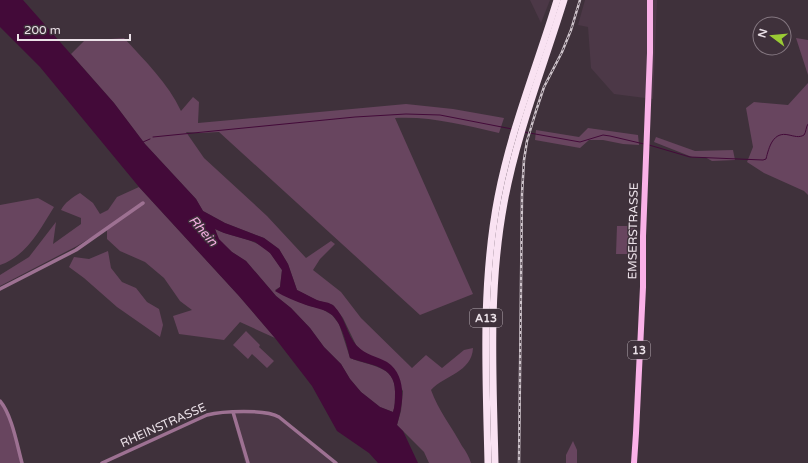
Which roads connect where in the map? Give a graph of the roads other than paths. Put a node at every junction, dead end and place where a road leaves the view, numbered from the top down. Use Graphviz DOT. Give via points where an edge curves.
graph roads {
  1 [pos="557,0"];
  2 [pos="564,0"];
  3 [pos="650,0"];
  4 [pos="518,130"];
  5 [pos="507,172"];
  6 [pos="143,203"];
  7 [pos="0,289"];
  8 [pos="0,401"];
  9 [pos="233,412"];
  10 [pos="22,463"];
  11 [pos="102,463"];
  12 [pos="248,463"];
  13 [pos="336,463"];
  14 [pos="488,463"];
  15 [pos="495,463"];
  16 [pos="634,463"];
  1 -- 4 [label="highway, A13"];
  2 -- 4 [label="highway, A13"];
  3 -- 16 [label="main road, EMSERSTRASSE / 13"];
  4 -- 5 [label="highway, A13"];
  5 -- 14 [label="highway, A13" via="492,236 486,300"];
  5 -- 15 [label="highway, A13" via="493,297"];
  6 -- 7 [label="street" via="76,250"];
  8 -- 10 [label="street" via="10,421"];
  9 -- 11 [label="street, RHEINSTRASSE" via="207,415"];
  9 -- 12 [label="street"];
  9 -- 13 [label="street, RHEINSTRASSE" via="266,412 276,415"];
}
